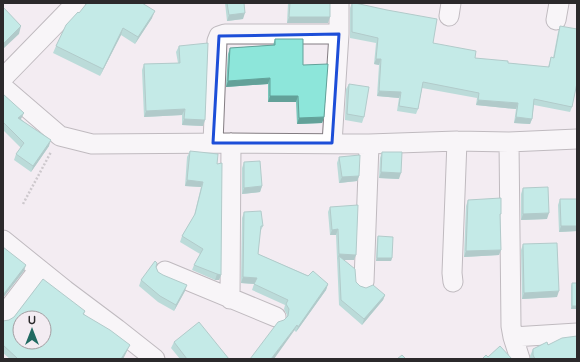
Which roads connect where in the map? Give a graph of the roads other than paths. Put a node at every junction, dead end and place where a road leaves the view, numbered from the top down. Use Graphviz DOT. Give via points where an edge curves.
graph roads {
  1 [pos="76,3"];
  2 [pos="339,3"];
  3 [pos="339,34"];
  4 [pos="3,78"];
  5 [pos="3,87"];
  6 [pos="577,139"];
  7 [pos="457,142"];
  8 [pos="509,142"];
  9 [pos="222,143"];
  10 [pos="332,143"];
  11 [pos="369,144"];
  12 [pos="3,240"];
  13 [pos="39,269"];
  14 [pos="165,271"];
  15 [pos="364,282"];
  16 [pos="453,282"];
  17 [pos="230,298"];
  18 [pos="3,316"];
  19 [pos="276,317"];
  20 [pos="577,333"];
  21 [pos="513,338"];
  22 [pos="154,359"];
  23 [pos="520,359"];
  1 -- 4 [label="street"];
  2 -- 3 [label="street"];
  3 -- 9 [label="street" via="219,36 217,41"];
  3 -- 10 [label="street"];
  5 -- 9 [label="street" via="60,136 92,144"];
  6 -- 8 [label="street"];
  7 -- 8 [label="street"];
  7 -- 11 [label="street"];
  7 -- 16 [label="street"];
  8 -- 21 [label="street"];
  9 -- 10 [label="street"];
  9 -- 17 [label="street"];
  10 -- 11 [label="street"];
  11 -- 15 [label="street"];
  12 -- 13 [label="street"];
  13 -- 18 [label="street"];
  13 -- 22 [label="street"];
  14 -- 17 [label="street"];
  17 -- 19 [label="street"];
  20 -- 21 [label="street"];
  21 -- 23 [label="street"];
}
